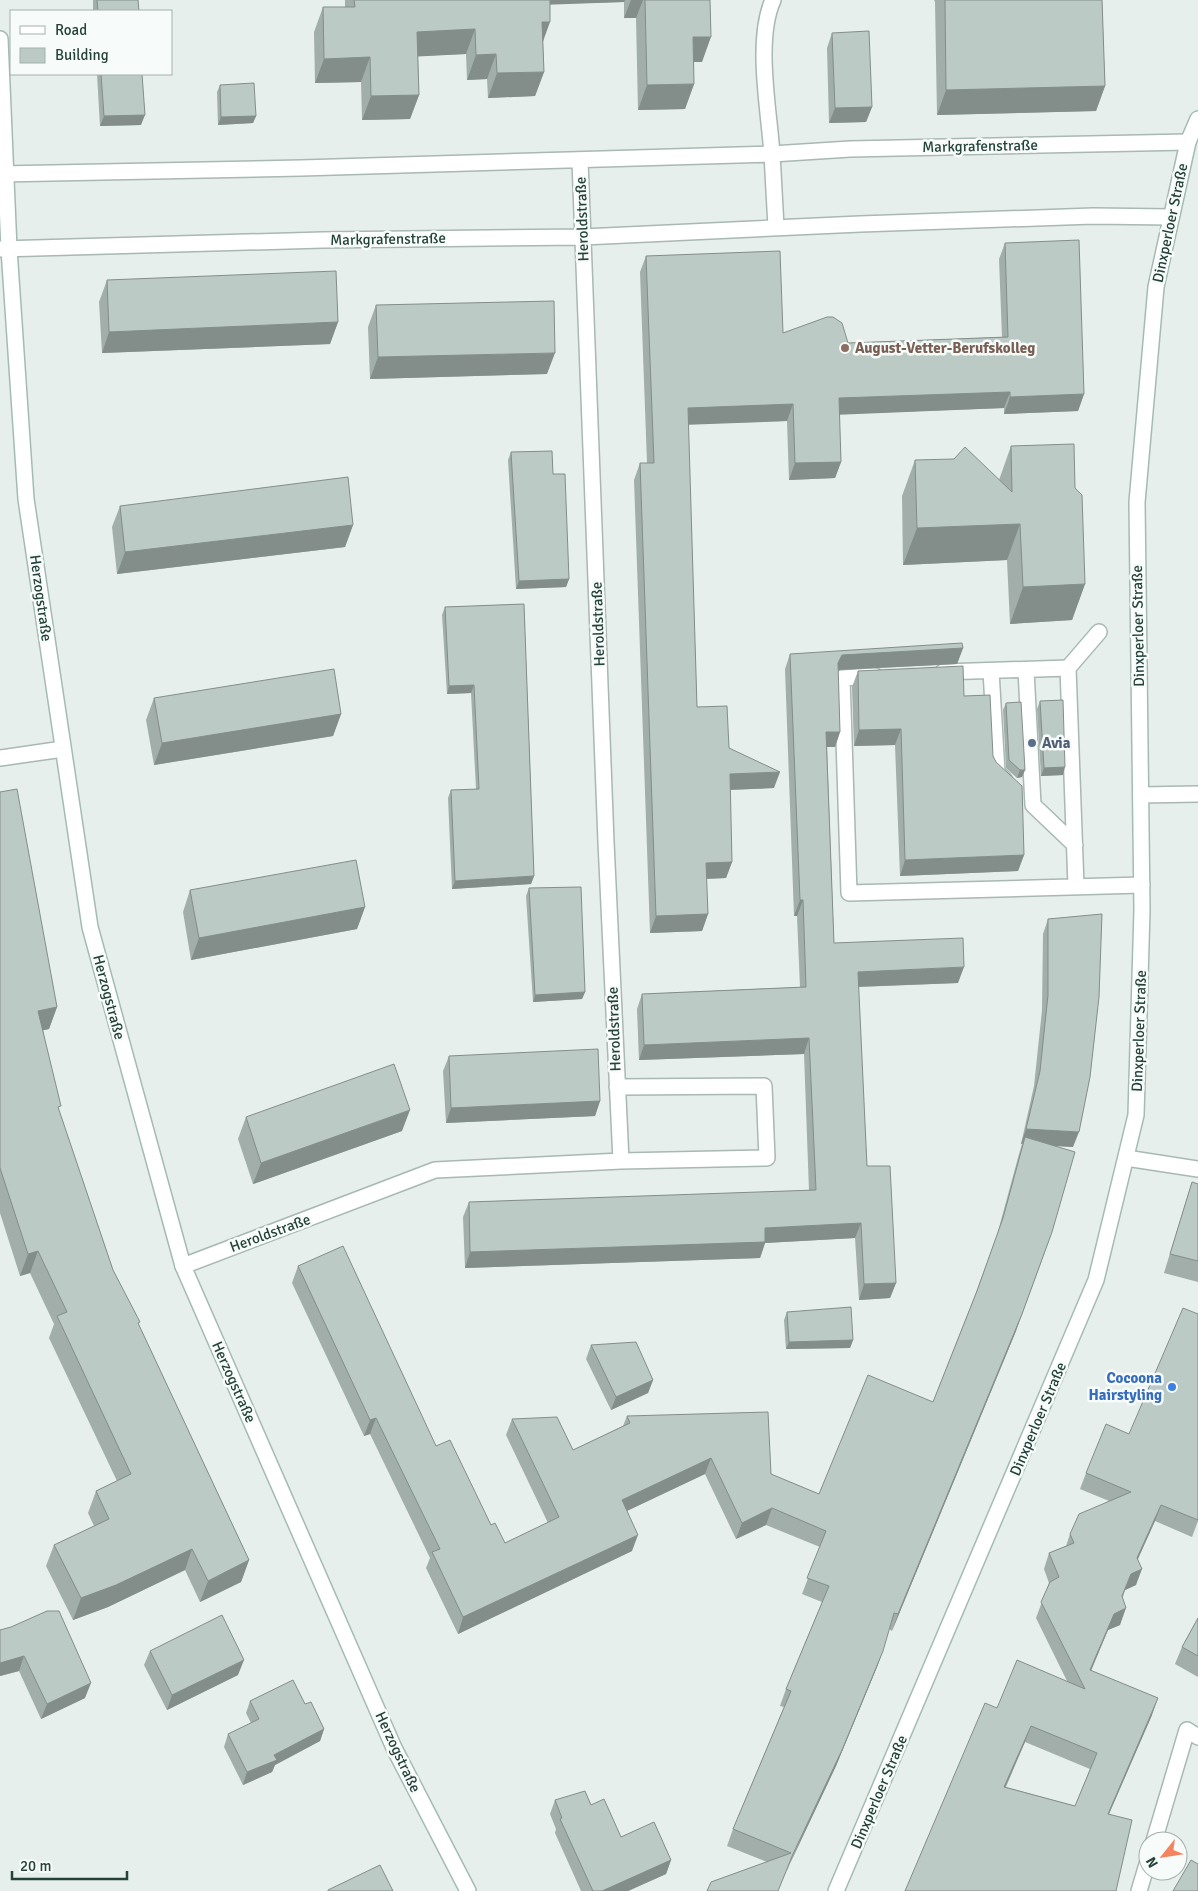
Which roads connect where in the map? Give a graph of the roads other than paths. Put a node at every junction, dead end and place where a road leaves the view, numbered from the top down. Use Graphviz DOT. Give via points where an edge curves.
graph roads {
  1 [pos="773,0"];
  2 [pos="0,39"];
  3 [pos="1198,119"];
  4 [pos="1188,142"];
  5 [pos="772,154"];
  6 [pos="580,161"];
  7 [pos="3,174"];
  8 [pos="1171,217"];
  9 [pos="776,227"];
  10 [pos="583,236"];
  11 [pos="5,249"];
  12 [pos="1100,632"];
  13 [pos="1068,668"];
  14 [pos="1026,670"];
  15 [pos="991,671"];
  16 [pos="929,673"];
  17 [pos="890,675"];
  18 [pos="63,749"];
  19 [pos="0,758"];
  20 [pos="1198,794"];
  21 [pos="1141,795"];
  22 [pos="1032,805"];
  23 [pos="1075,845"];
  24 [pos="1142,885"];
  25 [pos="1076,886"];
  26 [pos="617,1087"];
  27 [pos="1126,1158"];
  28 [pos="621,1161"];
  29 [pos="1198,1169"];
  30 [pos="183,1266"];
  31 [pos="1198,1737"];
  32 [pos="1157,1831"];
  33 [pos="468,1891"];
  34 [pos="836,1891"];
  1 -- 5 [label="street" via="764,39"];
  2 -- 7 [label="street, Herzogstraße"];
  3 -- 4 [label="street, Dinxperloer Straße"];
  4 -- 5 [label="street, Markgrafenstraße" via="850,149"];
  4 -- 8 [label="street, Dinxperloer Straße"];
  5 -- 6 [label="street, Markgrafenstraße"];
  5 -- 9 [label="street"];
  6 -- 7 [label="street, Markgrafenstraße"];
  6 -- 10 [label="street, Heroldstraße"];
  7 -- 11 [label="street, Herzogstraße"];
  8 -- 9 [label="street, Markgrafenstraße" via="1084,216"];
  8 -- 21 [label="street, Dinxperloer Straße" via="1156,287 1137,502"];
  9 -- 10 [label="street, Markgrafenstraße"];
  10 -- 11 [label="street, Markgrafenstraße"];
  10 -- 26 [label="street, Heroldstraße"];
  11 -- 18 [label="street, Herzogstraße" via="26,499"];
  12 -- 13 [label="street"];
  13 -- 14 [label="street"];
  13 -- 23 [label="street"];
  14 -- 15 [label="street"];
  14 -- 22 [label="street"];
  15 -- 16 [label="street"];
  15 -- 22 [label="street" via="997,772"];
  17 -- 25 [label="street" via="842,678 849,893"];
  18 -- 19 [label="street"];
  18 -- 30 [label="street, Herzogstraße" via="90,927"];
  20 -- 21 [label="street"];
  21 -- 24 [label="street, Dinxperloer Straße"];
  22 -- 23 [label="street"];
  23 -- 25 [label="street"];
  24 -- 25 [label="street"];
  24 -- 27 [label="street, Dinxperloer Straße" via="1136,1115"];
  26 -- 28 [label="street, Heroldstraße"];
  26 -- 28 [label="street, Heroldstraße" via="764,1086 767,1158"];
  27 -- 29 [label="street"];
  27 -- 34 [label="street, Dinxperloer Straße" via="1096,1280"];
  28 -- 30 [label="street, Heroldstraße" via="435,1170"];
  30 -- 33 [label="street, Herzogstraße" via="394,1748"];
  31 -- 32 [label="street" via="1187,1730"];
}
